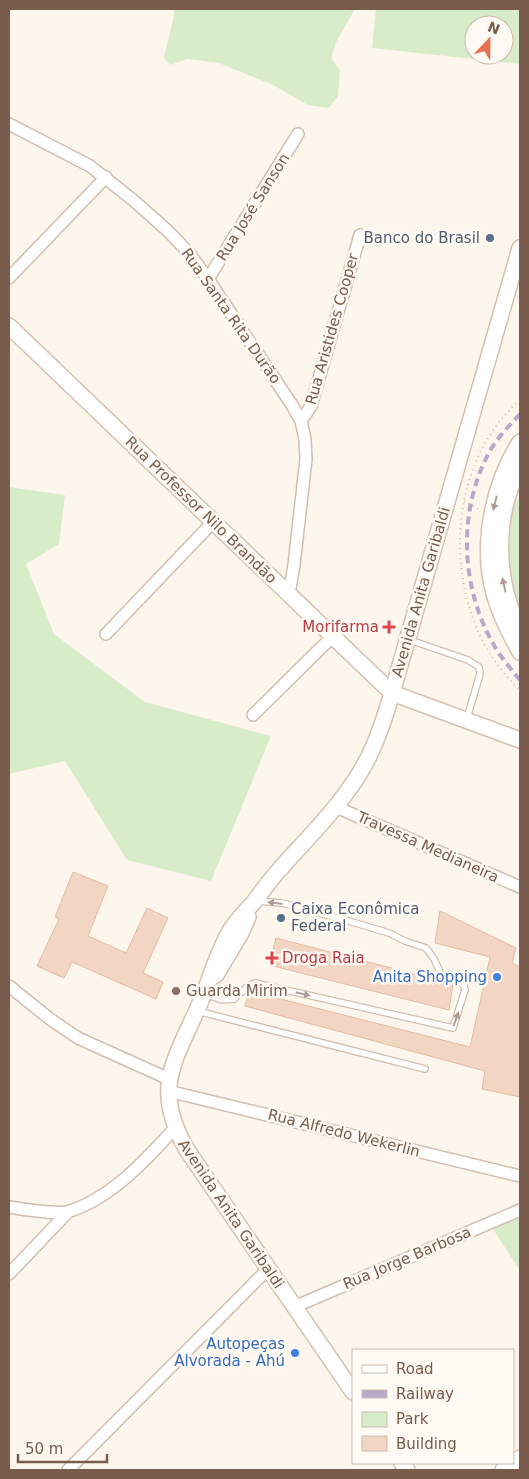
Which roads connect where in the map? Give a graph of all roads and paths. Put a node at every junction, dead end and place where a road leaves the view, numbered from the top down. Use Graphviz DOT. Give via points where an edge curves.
graph roads {
  1 [pos="9,124"];
  2 [pos="298,134"];
  3 [pos="106,177"];
  4 [pos="360,235"];
  5 [pos="520,248"];
  6 [pos="9,278"];
  7 [pos="208,279"];
  8 [pos="9,326"];
  9 [pos="301,421"];
  10 [pos="520,442"];
  11 [pos="520,466"];
  12 [pos="449,494"];
  13 [pos="485,513"];
  14 [pos="213,522"];
  15 [pos="289,594"];
  16 [pos="520,630"];
  17 [pos="106,634"];
  18 [pos="333,636"];
  19 [pos="408,639"];
  20 [pos="520,652"];
  21 [pos="392,693"];
  22 [pos="253,715"];
  23 [pos="466,719"];
  24 [pos="520,740"];
  25 [pos="336,807"];
  26 [pos="520,887"];
  27 [pos="255,900"];
  28 [pos="9,986"];
  29 [pos="205,994"];
  30 [pos="197,1011"];
  31 [pos="425,1070"];
  32 [pos="169,1085"];
  33 [pos="175,1128"];
  34 [pos="520,1176"];
  35 [pos="9,1207"];
  36 [pos="520,1210"];
  37 [pos="68,1212"];
  38 [pos="268,1269"];
  39 [pos="9,1274"];
  40 [pos="294,1307"];
  41 [pos="352,1391"];
  42 [pos="68,1470"];
  1 -- 3 [label="street, Rua Santa Rita Durão" via="71,155"];
  2 -- 7 [label="street, Rua José Sanson"];
  3 -- 6 [label="street"];
  3 -- 7 [label="street, Rua Santa Rita Durão" via="180,242"];
  4 -- 9 [label="street, Rua Aristides Cooper" via="312,406"];
  5 -- 12 [label="main road, Avenida Anita Garibaldi"];
  7 -- 9 [label="street, Rua Santa Rita Durão"];
  8 -- 14 [label="main road, Rua Professor Nilo Brandão"];
  9 -- 15 [label="street, Rua Santa Rita Durão" via="305,439 305,474"];
  10 -- 20 [label="main road, one-way" via="498,489 489,536 492,586 509,633"];
  16 -- 11 [label="main road, one-way" via="507,597 500,552 509,490"];
  12 -- 13 [label="path"];
  12 -- 19 [label="main road, Avenida Anita Garibaldi"];
  14 -- 15 [label="main road, Rua Professor Nilo Brandão"];
  14 -- 17 [label="street"];
  15 -- 18 [label="main road, Rua Professor Nilo Brandão"];
  18 -- 21 [label="main road, Rua Professor Nilo Brandão"];
  18 -- 22 [label="street"];
  19 -- 21 [label="main road, Avenida Anita Garibaldi"];
  19 -- 23 [label="lane" via="479,667 480,674"];
  21 -- 23 [label="main road"];
  21 -- 25 [label="main road, Avenida Anita Garibaldi" via="371,753"];
  23 -- 24 [label="main road"];
  25 -- 26 [label="street, Travessa Medianeira"];
  25 -- 27 [label="main road, Avenida Anita Garibaldi"];
  27 -- 29 [label="main road, Avenida Anita Garibaldi" via="231,930 218,954"];
  29 -- 27 [label="lane, one-way" via="222,1000 234,999 255,983 453,1028 465,986 463,982 441,974 426,948 389,933 282,903"];
  28 -- 32 [label="street, Rua Alfredo Wekerlin" via="78,1038"];
  29 -- 30 [label="main road, Avenida Anita Garibaldi"];
  30 -- 31 [label="lane"];
  30 -- 32 [label="main road, Avenida Anita Garibaldi" via="175,1059"];
  32 -- 33 [label="main road, Avenida Anita Garibaldi"];
  32 -- 34 [label="street, Rua Alfredo Wekerlin"];
  33 -- 37 [label="street" via="120,1182"];
  33 -- 38 [label="main road, Avenida Anita Garibaldi" via="194,1162"];
  35 -- 37 [label="street"];
  36 -- 40 [label="street, Rua Jorge Barbosa"];
  37 -- 39 [label="street"];
  38 -- 40 [label="main road, Avenida Anita Garibaldi"];
  38 -- 42 [label="street"];
  40 -- 41 [label="main road, Avenida Anita Garibaldi"];
}
